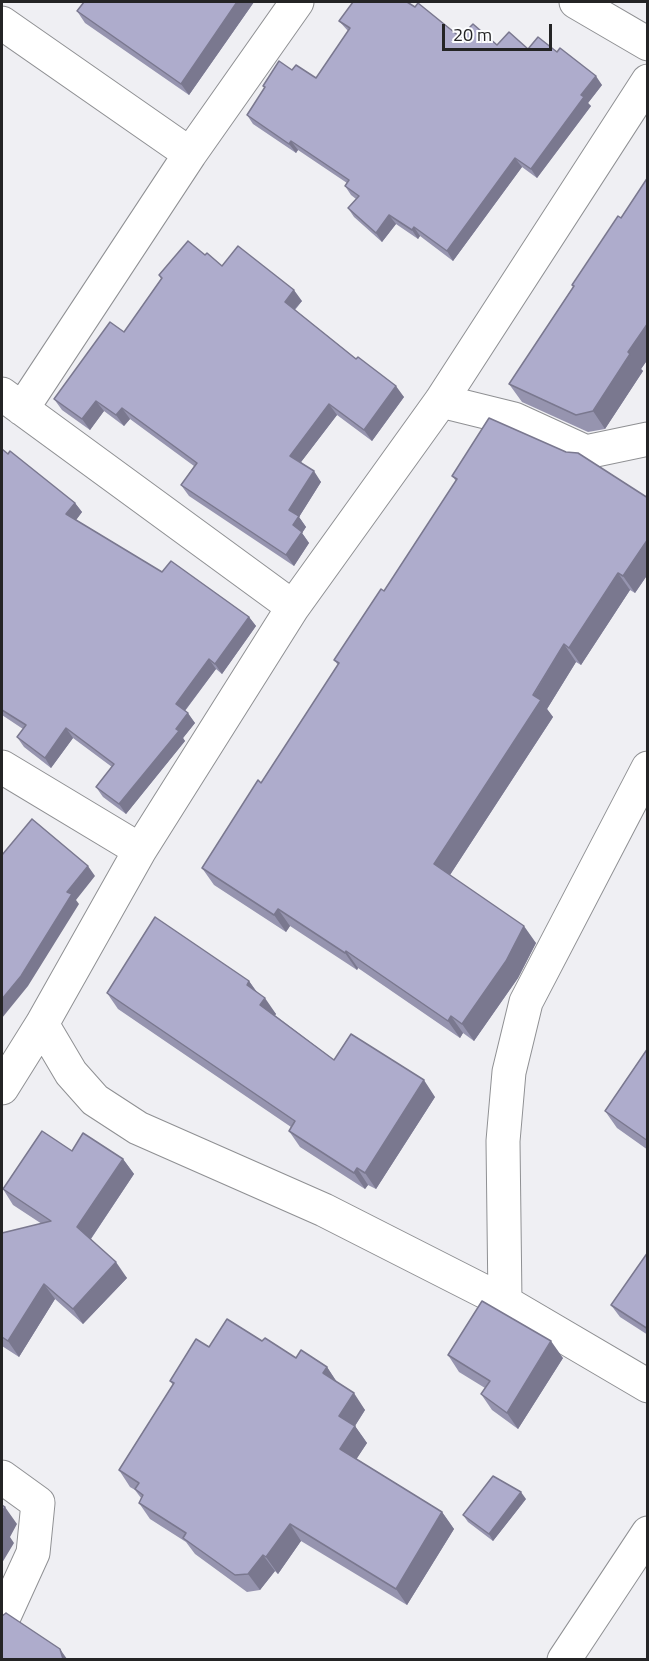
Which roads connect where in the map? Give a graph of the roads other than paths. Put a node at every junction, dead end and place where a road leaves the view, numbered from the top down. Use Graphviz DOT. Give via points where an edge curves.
graph roads {
  1 [pos="297,2"];
  2 [pos="576,2"];
  3 [pos="2,23"];
  4 [pos="648,44"];
  5 [pos="648,81"];
  6 [pos="190,154"];
  7 [pos="441,401"];
  8 [pos="12,402"];
  9 [pos="648,439"];
  10 [pos="293,607"];
  11 [pos="2,767"];
  12 [pos="648,768"];
  13 [pos="140,850"];
  14 [pos="42,1024"];
  15 [pos="2,1088"];
  16 [pos="505,1302"];
  17 [pos="648,1386"];
  18 [pos="2,1477"];
  19 [pos="648,1533"];
  20 [pos="2,1621"];
  21 [pos="564,1659"];
  1 -- 6 [label="street"];
  2 -- 4 [label="street"];
  3 -- 6 [label="street"];
  5 -- 7 [label="street"];
  6 -- 8 [label="street"];
  7 -- 9 [label="street" via="514,419 586,452"];
  7 -- 10 [label="street"];
  8 -- 10 [label="street"];
  10 -- 13 [label="street"];
  11 -- 13 [label="street"];
  12 -- 16 [label="street" via="526,1002 509,1072 503,1142"];
  13 -- 14 [label="street"];
  14 -- 15 [label="street"];
  14 -- 16 [label="street" via="71,1073 95,1100 138,1128 324,1210"];
  16 -- 17 [label="street"];
  18 -- 20 [label="street" via="38,1503 33,1553"];
  19 -- 21 [label="street"];
}
